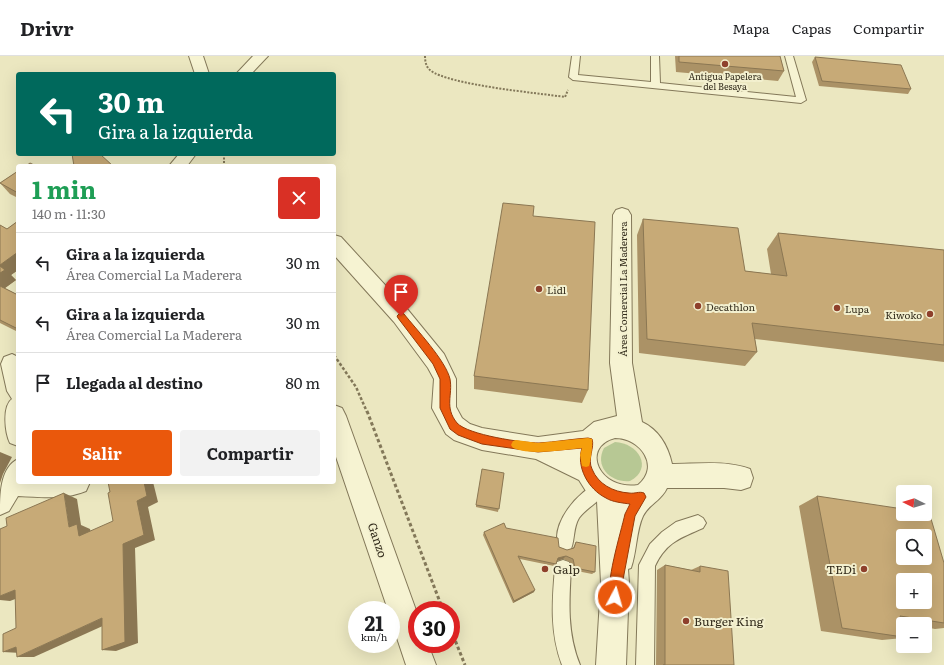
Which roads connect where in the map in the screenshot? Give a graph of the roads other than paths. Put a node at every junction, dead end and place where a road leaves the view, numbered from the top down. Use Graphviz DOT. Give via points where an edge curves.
graph roads {
  1 [pos="196,56"];
  2 [pos="261,56"];
  3 [pos="576,56"];
  4 [pos="655,56"];
  5 [pos="789,56"];
  6 [pos="201,72"];
  7 [pos="245,72"];
  8 [pos="656,85"];
  9 [pos="186,156"];
  10 [pos="180,164"];
  11 [pos="622,215"];
  12 [pos="336,244"];
  13 [pos="10,359"];
  14 [pos="621,363"];
  15 [pos="16,383"];
  16 [pos="336,422"];
  17 [pos="631,429"];
  18 [pos="596,435"];
  19 [pos="538,448"];
  20 [pos="655,450"];
  21 [pos="660,476"];
  22 [pos="65,484"];
  23 [pos="10,485"];
  24 [pos="599,485"];
  25 [pos="640,497"];
  26 [pos="698,523"];
  27 [pos="565,543"];
  28 [pos="563,568"];
  29 [pos="615,583"];
  30 [pos="421,665"];
  31 [pos="571,665"];
  32 [pos="612,665"];
  33 [pos="645,665"];
  1 -- 6 [label="street"];
  2 -- 7 [label="street"];
  3 -- 8 [label="lane" via="573,77"];
  4 -- 8 [label="lane"];
  5 -- 8 [label="lane" via="801,100"];
  9 -- 10 [label="street"];
  11 -- 14 [label="street, Área Comercial La Maderera"];
  12 -- 19 [label="street" via="401,316 436,361 445,379 444,408 454,426 482,440"];
  13 -- 15 [label="street"];
  14 -- 17 [label="street, Área Comercial La Maderera"];
  14 -- 18 [label="street, Área Comercial La Maderera" via="611,414"];
  16 -- 30 [label="street, Ganzo"];
  17 -- 18 [label="street"];
  17 -- 20 [label="street" via="648,440"];
  18 -- 19 [label="street"];
  18 -- 24 [label="street, Área Comercial La Maderera" via="585,455"];
  19 -- 24 [label="street"];
  20 -- 21 [label="street" via="661,463"];
  20 -- 21 [label="street" via="675,460 732,477"];
  21 -- 25 [label="street, Área Comercial La Maderera" via="649,492"];
  22 -- 23 [label="street"];
  24 -- 25 [label="street" via="630,499"];
  24 -- 27 [label="lane" via="572,515 566,527"];
  24 -- 29 [label="street, Área Comercial La Maderera"];
  25 -- 29 [label="street, Área Comercial La Maderera" via="630,514"];
  26 -- 33 [label="lane" via="676,530 654,552 647,565"];
  28 -- 31 [label="lane" via="561,627"];
  29 -- 32 [label="street, Área Comercial La Maderera"];
}
